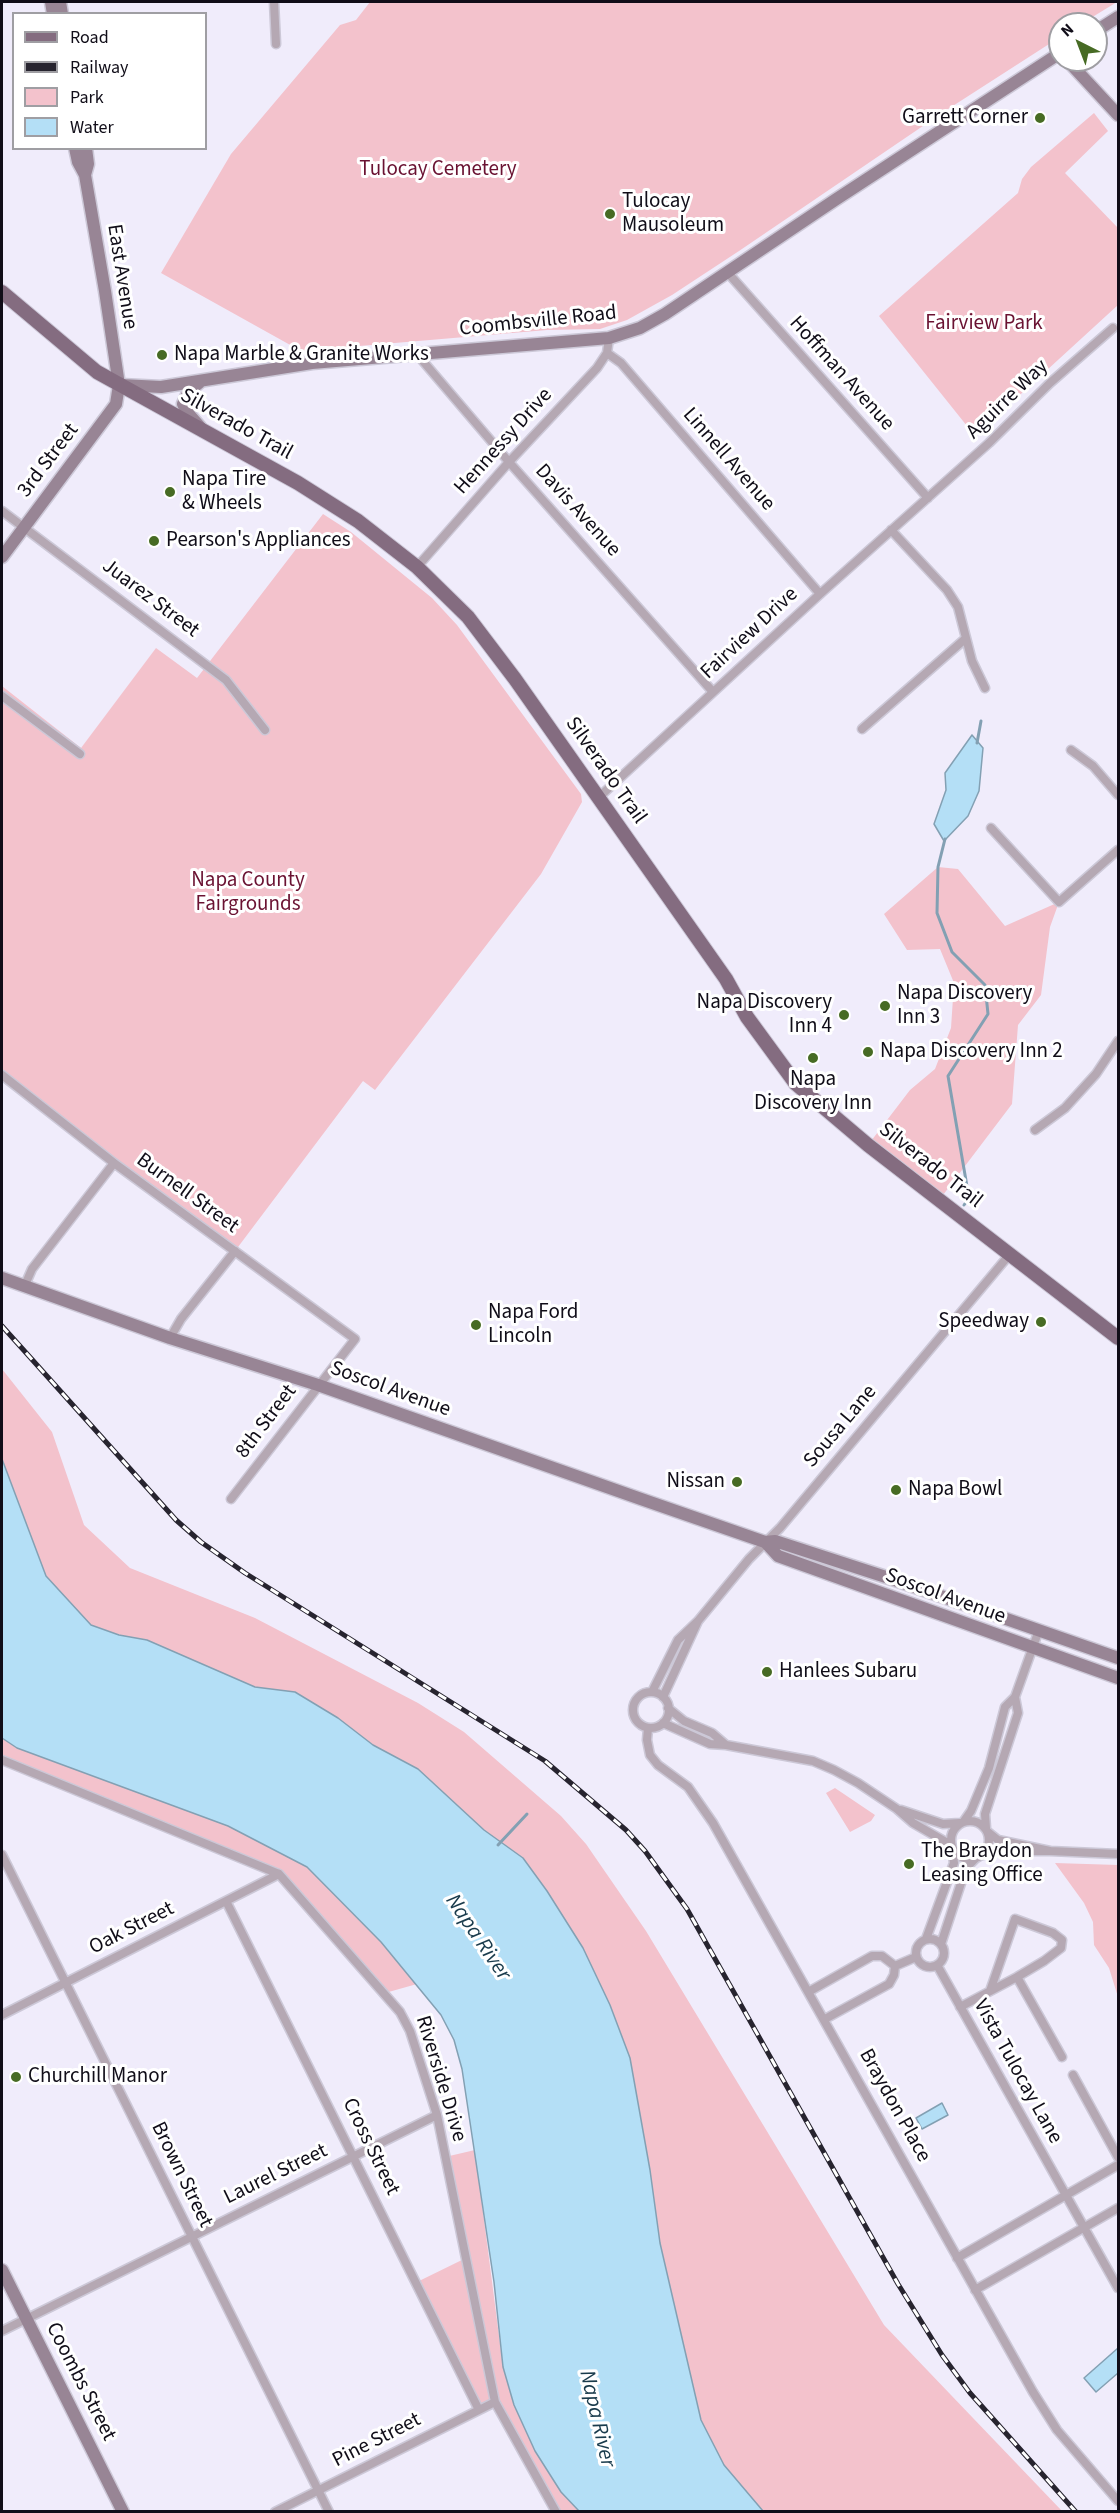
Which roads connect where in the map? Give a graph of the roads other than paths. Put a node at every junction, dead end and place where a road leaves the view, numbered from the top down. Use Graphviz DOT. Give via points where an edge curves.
graph roads {
  1 [pos="274,2"];
  2 [pos="276,44"];
  3 [pos="1048,61"];
  4 [pos="1078,72"];
  5 [pos="1119,115"];
  6 [pos="75,150"];
  7 [pos="86,150"];
  8 [pos="85,175"];
  9 [pos="728,273"];
  10 [pos="2,291"];
  11 [pos="1113,328"];
  12 [pos="609,338"];
  13 [pos="416,353"];
  14 [pos="607,353"];
  15 [pos="201,381"];
  16 [pos="119,385"];
  17 [pos="202,430"];
  18 [pos="509,462"];
  19 [pos="928,498"];
  20 [pos="2,511"];
  21 [pos="24,528"];
  22 [pos="891,530"];
  23 [pos="2,557"];
  24 [pos="417,567"];
  25 [pos="820,594"];
  26 [pos="965,639"];
  27 [pos="985,688"];
  28 [pos="713,692"];
  29 [pos="2,696"];
  30 [pos="862,729"];
  31 [pos="265,730"];
  32 [pos="1071,750"];
  33 [pos="80,754"];
  34 [pos="1119,795"];
  35 [pos="598,798"];
  36 [pos="991,828"];
  37 [pos="1119,850"];
  38 [pos="1119,1041"];
  39 [pos="2,1075"];
  40 [pos="1035,1130"];
  41 [pos="114,1163"];
  42 [pos="235,1251"];
  43 [pos="1010,1254"];
  44 [pos="2,1278"];
  45 [pos="25,1285"];
  46 [pos="170,1338"];
  47 [pos="1119,1338"];
  48 [pos="355,1339"];
  49 [pos="318,1385"];
  50 [pos="231,1499"];
  51 [pos="765,1542"];
  52 [pos="698,1621"];
  53 [pos="1039,1630"];
  54 [pos="1032,1648"];
  55 [pos="1119,1658"];
  56 [pos="1119,1678"];
  57 [pos="652,1692"];
  58 [pos="663,1697"];
  59 [pos="1015,1697"];
  60 [pos="668,1708"];
  61 [pos="663,1723"];
  62 [pos="648,1728"];
  63 [pos="726,1745"];
  64 [pos="2,1760"];
  65 [pos="897,1809"];
  66 [pos="962,1822"];
  67 [pos="987,1830"];
  68 [pos="952,1847"];
  69 [pos="1050,1851"];
  70 [pos="1118,1854"];
  71 [pos="2,1855"];
  72 [pos="979,1857"];
  73 [pos="279,1874"];
  74 [pos="226,1901"];
  75 [pos="926,1939"];
  76 [pos="941,1944"];
  77 [pos="916,1957"];
  78 [pos="937,1965"];
  79 [pos="895,1966"];
  80 [pos="1017,1977"];
  81 [pos="66,1983"];
  82 [pos="810,1991"];
  83 [pos="990,1991"];
  84 [pos="960,2007"];
  85 [pos="2,2015"];
  86 [pos="825,2019"];
  87 [pos="1062,2057"];
  88 [pos="1072,2075"];
  89 [pos="437,2115"];
  90 [pos="354,2156"];
  91 [pos="1119,2157"];
  92 [pos="1119,2165"];
  93 [pos="1065,2196"];
  94 [pos="1119,2208"];
  95 [pos="1084,2227"];
  96 [pos="192,2237"];
  97 [pos="957,2258"];
  98 [pos="2,2270"];
  99 [pos="1119,2288"];
  100 [pos="975,2290"];
  101 [pos="26,2319"];
  102 [pos="2,2331"];
  103 [pos="495,2402"];
  104 [pos="479,2409"];
  105 [pos="318,2490"];
  106 [pos="1119,2501"];
  107 [pos="123,2511"];
  108 [pos="275,2511"];
  109 [pos="329,2511"];
  110 [pos="556,2511"];
  1 -- 2 [label="street"];
  3 -- 9 [label="street, Coombsville Road"];
  4 -- 5 [label="street"];
  6 -- 8 [label="street, East Avenue"];
  7 -- 8 [label="street, East Avenue"];
  8 -- 16 [label="street, East Avenue"];
  9 -- 12 [label="street, Coombsville Road" via="640,328"];
  9 -- 19 [label="street, Hoffman Avenue"];
  10 -- 16 [label="main road, Silverado Trail" via="97,372"];
  11 -- 19 [label="street, Aguirre Way"];
  12 -- 13 [label="street, Coombsville Road"];
  12 -- 14 [label="street, Hennessy Drive"];
  13 -- 15 [label="street, Coombsville Road" via="312,363"];
  13 -- 18 [label="street, Davis Avenue"];
  14 -- 18 [label="street, Hennessy Drive"];
  14 -- 25 [label="street, Linnell Avenue" via="621,363"];
  15 -- 16 [label="street, Coombsville Road" via="161,387"];
  15 -- 17 [label="street" via="183,404"];
  16 -- 17 [label="main road, Silverado Trail"];
  16 -- 21 [label="street, 3rd Street" via="116,404"];
  17 -- 24 [label="main road, Silverado Trail" via="338,508"];
  18 -- 24 [label="street, Hennessy Drive"];
  18 -- 28 [label="street, Davis Avenue"];
  19 -- 22 [label="street, Fairview Drive"];
  20 -- 21 [label="street, Juarez Street"];
  21 -- 23 [label="street, 3rd Street"];
  21 -- 31 [label="street, Juarez Street" via="226,680"];
  22 -- 25 [label="street, Fairview Drive"];
  22 -- 26 [label="street" via="947,590 958,607"];
  24 -- 35 [label="main road, Silverado Trail" via="468,617"];
  25 -- 28 [label="street, Fairview Drive"];
  26 -- 27 [label="street"];
  26 -- 30 [label="street"];
  28 -- 35 [label="street, Fairview Drive"];
  29 -- 33 [label="street"];
  32 -- 34 [label="street" via="1093,766"];
  35 -- 43 [label="main road, Silverado Trail" via="795,1084"];
  36 -- 37 [label="street" via="1059,902"];
  38 -- 40 [label="street" via="1065,1108"];
  39 -- 41 [label="street, Burnell Street"];
  41 -- 42 [label="street, Burnell Street"];
  41 -- 45 [label="street" via="32,1269"];
  42 -- 46 [label="street"];
  42 -- 48 [label="street, Burnell Street"];
  43 -- 47 [label="main road, Silverado Trail"];
  43 -- 51 [label="street, Sousa Lane"];
  44 -- 45 [label="street, Soscol Avenue"];
  45 -- 46 [label="street, Soscol Avenue"];
  46 -- 49 [label="street, Soscol Avenue"];
  48 -- 49 [label="street, 8th Street"];
  49 -- 50 [label="street, 8th Street"];
  49 -- 51 [label="street, Soscol Avenue"];
  51 -- 52 [label="street, Sousa Lane"];
  51 -- 53 [label="street, Soscol Avenue" via="775,1541 839,1561"];
  51 -- 54 [label="street, Soscol Avenue" via="778,1557"];
  52 -- 57 [label="street, Sousa Lane" via="678,1640"];
  52 -- 58 [label="street, Sousa Lane"];
  53 -- 54 [label="street"];
  53 -- 55 [label="street, Soscol Avenue"];
  54 -- 56 [label="street, Soscol Avenue"];
  54 -- 59 [label="street"];
  57 -- 58 [label="street"];
  57 -- 62 [label="street" via="642,1695 633,1707 635,1720"];
  58 -- 60 [label="street"];
  59 -- 66 [label="street" via="1005,1707 989,1768 971,1811"];
  59 -- 67 [label="street" via="1018,1713 985,1814"];
  60 -- 61 [label="street"];
  60 -- 63 [label="street"];
  61 -- 62 [label="street"];
  61 -- 63 [label="street" via="710,1744"];
  62 -- 82 [label="street, Braydon Place" via="650,1755 688,1787 705,1809"];
  63 -- 65 [label="street" via="813,1761 858,1783"];
  64 -- 73 [label="street, Riverside Drive"];
  65 -- 66 [label="street" via="943,1824"];
  65 -- 68 [label="street"];
  66 -- 67 [label="street" via="976,1821"];
  66 -- 68 [label="street" via="952,1832"];
  67 -- 69 [label="street" via="998,1840"];
  67 -- 72 [label="street" via="989,1844"];
  68 -- 72 [label="street" via="962,1858"];
  68 -- 75 [label="street" via="954,1863"];
  69 -- 70 [label="street"];
  69 -- 72 [label="street" via="996,1851"];
  71 -- 81 [label="street, Brown Street"];
  72 -- 76 [label="street" via="966,1868"];
  73 -- 74 [label="street, Oak Street"];
  73 -- 89 [label="street, Riverside Drive" via="400,2012"];
  74 -- 81 [label="street, Oak Street"];
  74 -- 90 [label="street, Cross Street"];
  75 -- 76 [label="street"];
  75 -- 77 [label="street" via="916,1948"];
  76 -- 78 [label="street" via="944,1958"];
  77 -- 78 [label="street" via="925,1966"];
  77 -- 79 [label="street"];
  78 -- 84 [label="street, Vista Tulocay Lane"];
  79 -- 82 [label="street" via="882,1956 872,1956"];
  79 -- 86 [label="street" via="890,1984"];
  80 -- 83 [label="street"];
  80 -- 83 [label="street" via="1059,1952 1062,1943 1053,1933 1015,1919"];
  80 -- 87 [label="street"];
  81 -- 85 [label="street, Oak Street"];
  81 -- 96 [label="street, Brown Street"];
  82 -- 86 [label="street, Braydon Place"];
  83 -- 84 [label="street"];
  84 -- 93 [label="street, Vista Tulocay Lane"];
  86 -- 97 [label="street, Braydon Place"];
  88 -- 91 [label="street"];
  89 -- 90 [label="street, Laurel Street"];
  89 -- 103 [label="street, Riverside Drive"];
  90 -- 96 [label="street, Laurel Street"];
  90 -- 104 [label="street, Cross Street"];
  92 -- 93 [label="street"];
  93 -- 95 [label="street, Vista Tulocay Lane"];
  93 -- 97 [label="street"];
  94 -- 95 [label="street"];
  95 -- 99 [label="street, Vista Tulocay Lane"];
  95 -- 100 [label="street"];
  96 -- 101 [label="street, Laurel Street"];
  96 -- 105 [label="street, Brown Street"];
  97 -- 100 [label="street, Braydon Place"];
  98 -- 101 [label="street, Coombs Street"];
  100 -- 106 [label="street, Braydon Place" via="1057,2430"];
  101 -- 102 [label="street, Laurel Street"];
  101 -- 107 [label="street, Coombs Street"];
  103 -- 104 [label="street, Pine Street"];
  103 -- 110 [label="street, Riverside Drive"];
  104 -- 105 [label="street, Pine Street"];
  105 -- 108 [label="street, Pine Street"];
  105 -- 109 [label="street, Brown Street"];
}
